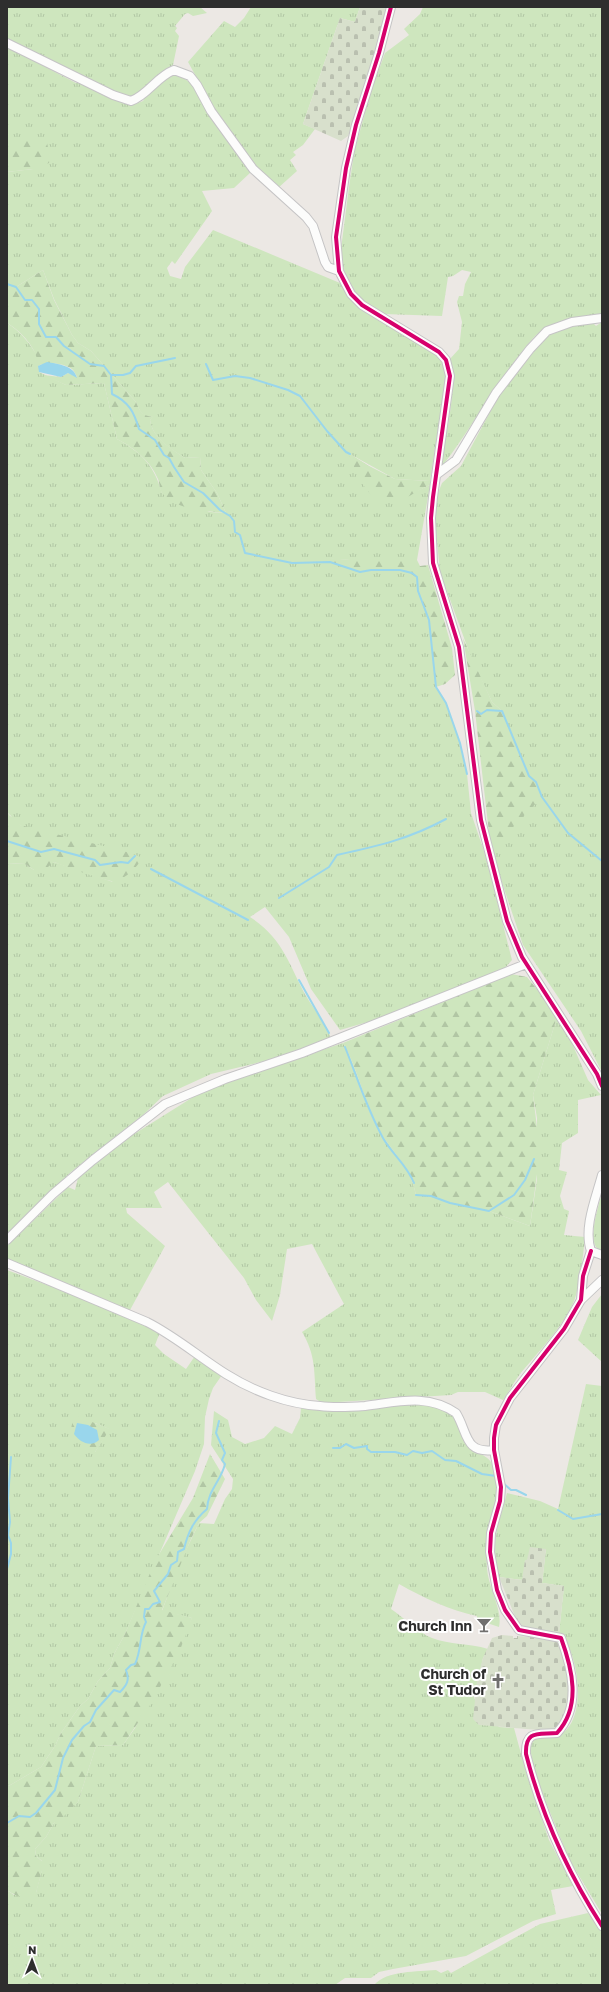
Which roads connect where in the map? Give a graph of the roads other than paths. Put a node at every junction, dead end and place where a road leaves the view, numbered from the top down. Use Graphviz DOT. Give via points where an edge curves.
graph roads {
  1 [pos="390,7"];
  2 [pos="7,43"];
  3 [pos="340,271"];
  4 [pos="602,318"];
  5 [pos="436,475"];
  6 [pos="526,964"];
  7 [pos="602,1086"];
  8 [pos="602,1175"];
  9 [pos="7,1240"];
  10 [pos="591,1251"];
  11 [pos="602,1255"];
  12 [pos="7,1263"];
  13 [pos="602,1280"];
  14 [pos="581,1300"];
  15 [pos="494,1450"];
  16 [pos="602,1926"];
  1 -- 3 [label="street" via="346,168 336,237"];
  2 -- 3 [label="street" via="113,95 131,101 143,95 149,87 174,70 190,76 245,161 277,192 300,209 313,226 328,267"];
  3 -- 5 [label="street" via="351,294 362,305 439,352 446,360 450,376"];
  4 -- 5 [label="street" via="572,322 547,331 496,393 456,460"];
  5 -- 6 [label="street" via="431,518 433,563 459,648 485,838 507,921"];
  6 -- 7 [label="street" via="597,1074"];
  6 -- 9 [label="street" via="165,1104 53,1194"];
  8 -- 10 [label="street" via="589,1232"];
  10 -- 11 [label="street"];
  10 -- 14 [label="street" via="583,1276"];
  12 -- 15 [label="street" via="165,1331 226,1374 272,1396 293,1403 339,1408 405,1400 436,1402 456,1413 465,1435 474,1448"];
  13 -- 14 [label="street"];
  14 -- 15 [label="street" via="564,1329 510,1398 496,1425"];
  15 -- 16 [label="street" via="501,1487 491,1533 490,1552 497,1590 512,1623 519,1630 561,1638 571,1672 572,1697 570,1712 564,1725 558,1733 530,1736 526,1744 526,1754 536,1790 559,1849"];
}
